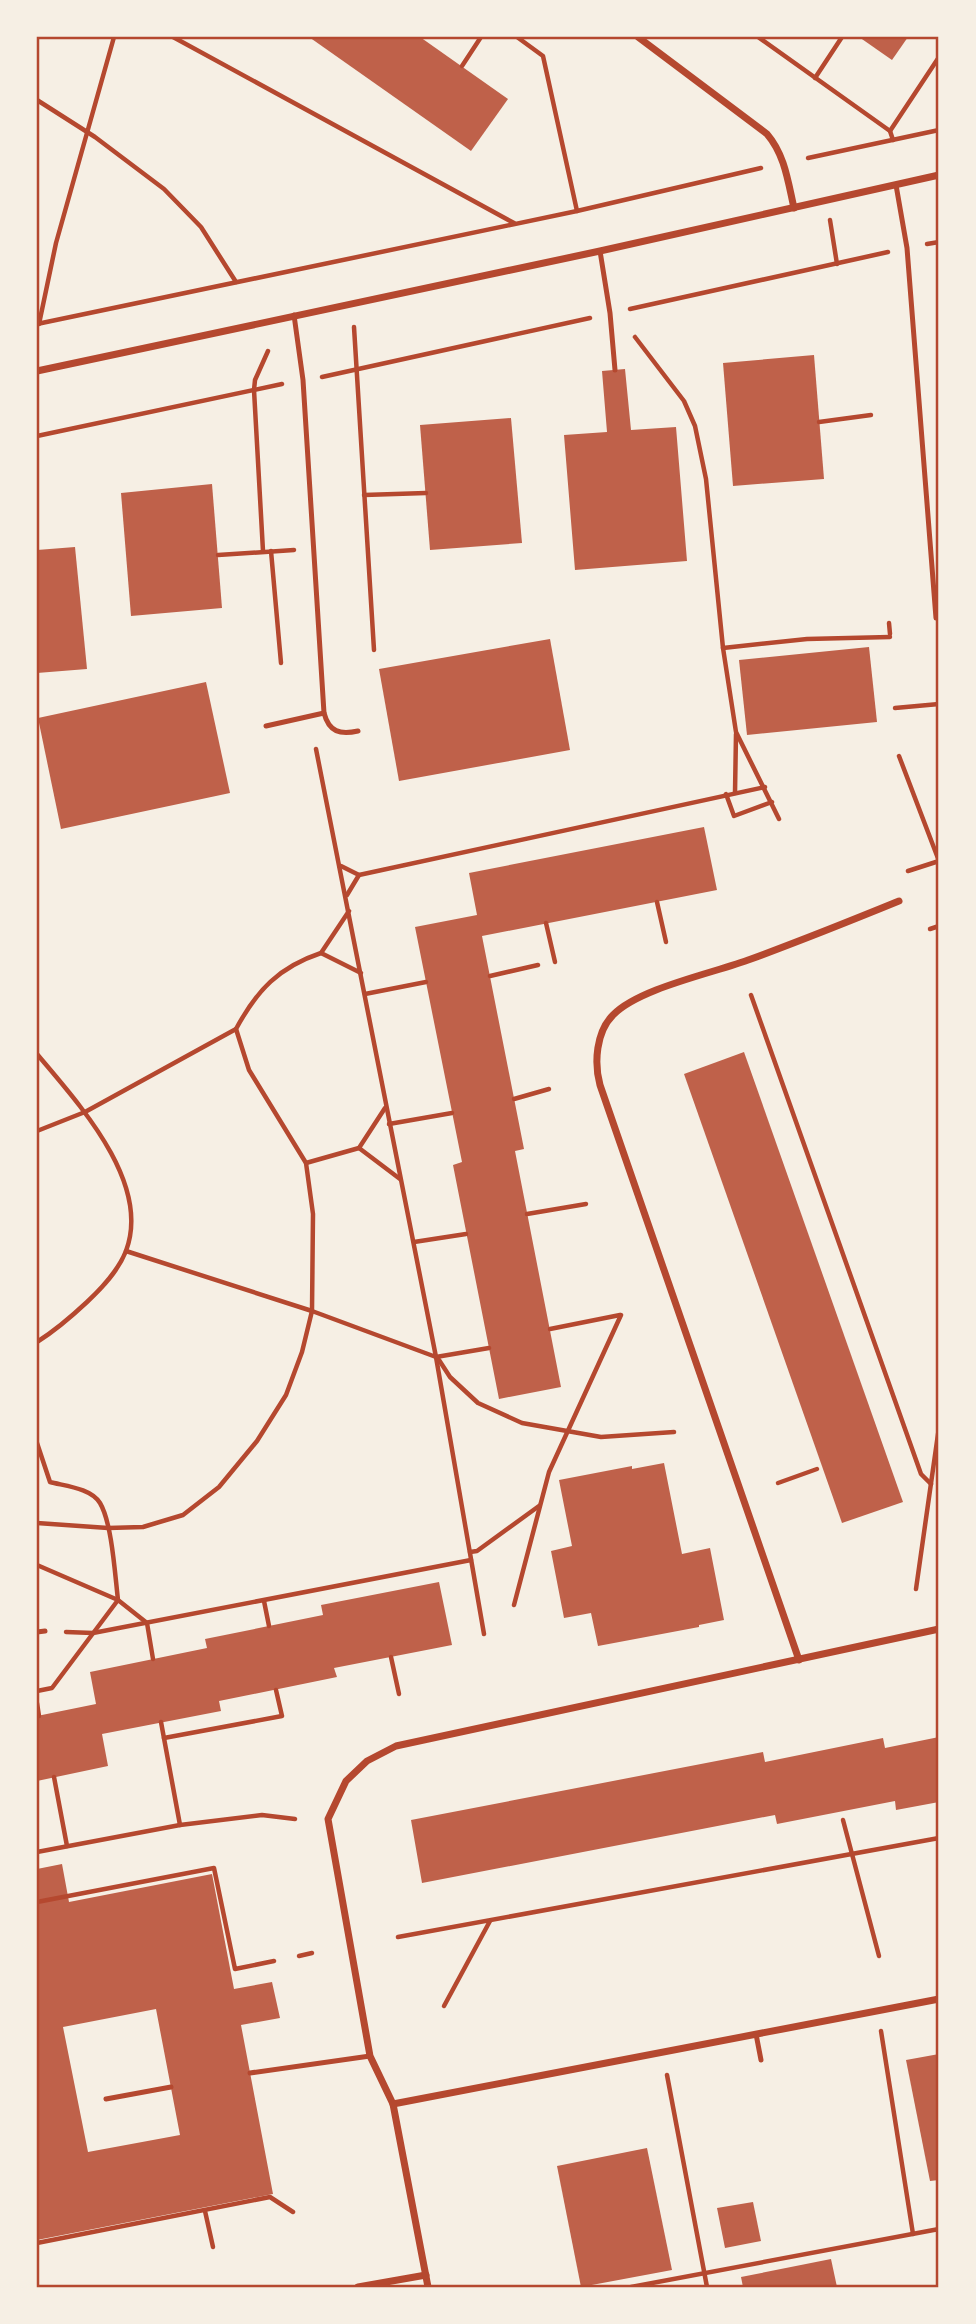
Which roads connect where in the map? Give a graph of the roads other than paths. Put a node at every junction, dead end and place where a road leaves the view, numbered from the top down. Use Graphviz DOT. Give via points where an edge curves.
graph roads {
  1 [pos="638,37"];
  2 [pos="939,175"];
  3 [pos="896,185"];
  4 [pos="794,208"];
  5 [pos="600,251"];
  6 [pos="293,315"];
  7 [pos="615,370"];
  8 [pos="37,371"];
  9 [pos="936,618"];
  10 [pos="324,713"];
  11 [pos="266,726"];
  12 [pos="358,731"];
  13 [pos="899,901"];
  14 [pos="939,1629"];
  15 [pos="45,1630"];
  16 [pos="37,1632"];
  17 [pos="799,1660"];
  18 [pos="939,1999"];
  19 [pos="756,2034"];
  20 [pos="370,2056"];
  21 [pos="761,2060"];
  22 [pos="250,2073"];
  23 [pos="171,2087"];
  24 [pos="106,2099"];
  25 [pos="393,2105"];
  26 [pos="426,2275"];
  27 [pos="358,2287"];
  28 [pos="428,2287"];
  1 -- 4 [label="street" via="766,134 783,163"];
  2 -- 3 [label="street"];
  3 -- 4 [label="street"];
  3 -- 9 [label="lane" via="907,248"];
  4 -- 5 [label="street"];
  5 -- 6 [label="street"];
  5 -- 7 [label="lane"];
  6 -- 8 [label="street"];
  6 -- 10 [label="lane" via="303,380"];
  10 -- 11 [label="lane"];
  10 -- 12 [label="lane" via="335,732"];
  13 -- 17 [label="street" via="646,995 620,1009 608,1022 597,1054 600,1085"];
  14 -- 17 [label="street"];
  15 -- 16 [label="lane"];
  17 -- 20 [label="street" via="396,1746 367,1761 346,1781 328,1819"];
  18 -- 19 [label="street"];
  19 -- 21 [label="lane"];
  19 -- 25 [label="street"];
  20 -- 22 [label="lane"];
  20 -- 25 [label="street"];
  23 -- 24 [label="lane"];
  25 -- 26 [label="street"];
  26 -- 27 [label="street"];
  26 -- 28 [label="street"];
}
